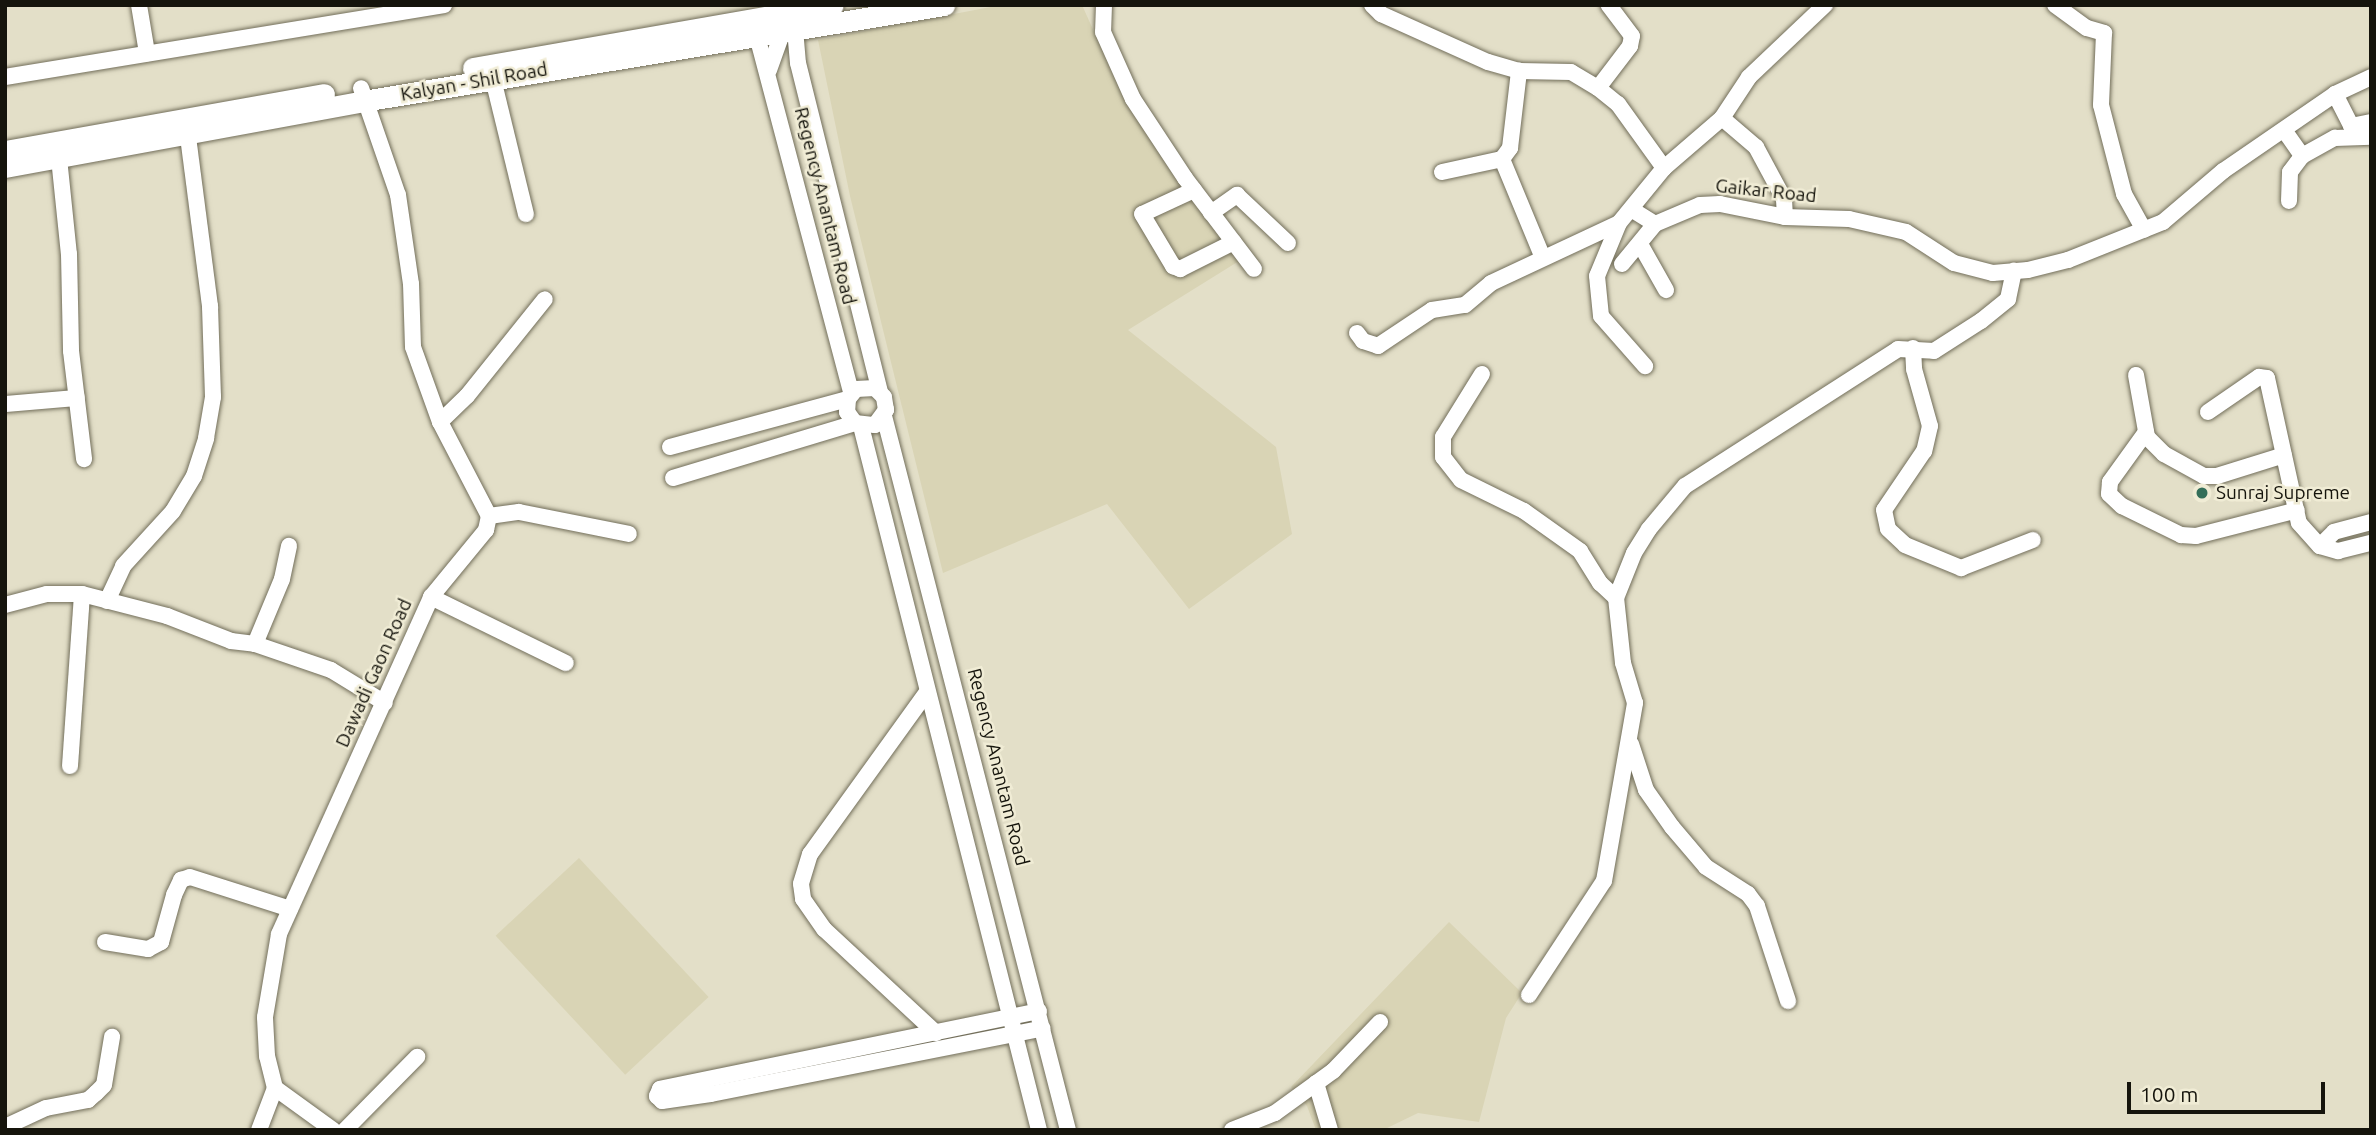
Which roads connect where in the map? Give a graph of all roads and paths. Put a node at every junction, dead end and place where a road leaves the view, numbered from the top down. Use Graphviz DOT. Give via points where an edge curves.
graph roads {
  1 [pos="139,5"];
  2 [pos="444,5"];
  3 [pos="833,5"];
  4 [pos="944,5"];
  5 [pos="1104,5"];
  6 [pos="1372,5"];
  7 [pos="1609,5"];
  8 [pos="1825,5"];
  9 [pos="2055,5"];
  10 [pos="787,16"];
  11 [pos="757,36"];
  12 [pos="147,53"];
  13 [pos="798,62"];
  14 [pos="769,70"];
  15 [pos="1519,71"];
  16 [pos="5,76"];
  17 [pos="2371,77"];
  18 [pos="493,79"];
  19 [pos="1598,88"];
  20 [pos="362,94"];
  21 [pos="2335,94"];
  22 [pos="1722,118"];
  23 [pos="2371,122"];
  24 [pos="2284,130"];
  25 [pos="188,136"];
  26 [pos="2371,137"];
  27 [pos="5,151"];
  28 [pos="2302,156"];
  29 [pos="59,158"];
  30 [pos="1502,159"];
  31 [pos="5,167"];
  32 [pos="1664,168"];
  33 [pos="1442,172"];
  34 [pos="1194,190"];
  35 [pos="2289,201"];
  36 [pos="833,202"];
  37 [pos="1631,209"];
  38 [pos="805,210"];
  39 [pos="1211,213"];
  40 [pos="526,214"];
  41 [pos="1785,216"];
  42 [pos="1619,223"];
  43 [pos="1656,224"];
  44 [pos="2144,230"];
  45 [pos="1234,242"];
  46 [pos="1288,243"];
  47 [pos="1640,244"];
  48 [pos="1543,258"];
  49 [pos="1622,264"];
  50 [pos="1254,269"];
  51 [pos="2014,271"];
  52 [pos="1666,290"];
  53 [pos="545,299"];
  54 [pos="1357,332"];
  55 [pos="1906,348"];
  56 [pos="1645,366"];
  57 [pos="1482,374"];
  58 [pos="2136,375"];
  59 [pos="880,392"];
  60 [pos="849,396"];
  61 [pos="77,398"];
  62 [pos="5,404"];
  63 [pos="2207,412"];
  64 [pos="884,416"];
  65 [pos="440,422"];
  66 [pos="858,425"];
  67 [pos="2146,432"];
  68 [pos="670,447"];
  69 [pos="2284,454"];
  70 [pos="84,459"];
  71 [pos="673,478"];
  72 [pos="2297,510"];
  73 [pos="489,516"];
  74 [pos="2371,522"];
  75 [pos="629,534"];
  76 [pos="2033,540"];
  77 [pos="2371,543"];
  78 [pos="289,546"];
  79 [pos="2320,546"];
  80 [pos="921,552"];
  81 [pos="892,557"];
  82 [pos="82,594"];
  83 [pos="430,597"];
  84 [pos="1616,598"];
  85 [pos="107,601"];
  86 [pos="5,605"];
  87 [pos="255,644"];
  88 [pos="944,645"];
  89 [pos="916,650"];
  90 [pos="566,663"];
  91 [pos="926,692"];
  92 [pos="385,703"];
  93 [pos="1630,741"];
  94 [pos="70,766"];
  95 [pos="290,909"];
  96 [pos="106,942"];
  97 [pos="1529,995"];
  98 [pos="1788,1001"];
  99 [pos="1039,1011"];
  100 [pos="1008,1018"];
  101 [pos="1380,1022"];
  102 [pos="1043,1028"];
  103 [pos="936,1033"];
  104 [pos="1013,1034"];
  105 [pos="111,1037"];
  106 [pos="416,1057"];
  107 [pos="1316,1083"];
  108 [pos="275,1088"];
  109 [pos="5,1127"];
  110 [pos="260,1130"];
  111 [pos="333,1130"];
  112 [pos="345,1130"];
  113 [pos="1040,1130"];
  114 [pos="1068,1130"];
  115 [pos="1232,1130"];
  116 [pos="1330,1130"];
  1 -- 12 [label="street"];
  2 -- 12 [label="street"];
  3 -- 10 [label="main road, Kalyan - Shil Road"];
  4 -- 10 [label="main road, Kalyan - Shil Road"];
  5 -- 34 [label="street" via="1103,32 1133,99"];
  6 -- 15 [label="street" via="1381,14 1488,62"];
  7 -- 19 [label="street" via="1632,36 1630,46"];
  8 -- 22 [label="street" via="1749,78"];
  9 -- 44 [label="street" via="2087,28 2104,33 2101,105 2124,194"];
  10 -- 11 [label="main road, Kalyan - Shil Road"];
  10 -- 13 [label="street, Regency Anantam Road"];
  10 -- 14 [label="street"];
  10 -- 20 [label="main road, Kalyan - Shil Road"];
  11 -- 14 [label="street, Regency Anantam Road"];
  11 -- 18 [label="main road, Kalyan - Shil Road"];
  12 -- 16 [label="street"];
  13 -- 14 [label="street"];
  13 -- 36 [label="street, Regency Anantam Road"];
  14 -- 38 [label="street, Regency Anantam Road"];
  15 -- 19 [label="street" via="1571,72"];
  15 -- 30 [label="street" via="1510,148"];
  17 -- 21 [label="street, Gaikar Road"];
  18 -- 20 [label="main road, Kalyan - Shil Road"];
  18 -- 40 [label="street"];
  19 -- 32 [label="street" via="1618,104"];
  20 -- 25 [label="main road, Kalyan - Shil Road"];
  20 -- 27 [label="main road, Kalyan - Shil Road"];
  20 -- 65 [label="street" via="398,195 411,284 413,346"];
  21 -- 23 [label="street" via="2351,126"];
  21 -- 24 [label="street, Gaikar Road"];
  22 -- 32 [label="street"];
  22 -- 41 [label="street" via="1756,147 1784,200"];
  24 -- 28 [label="street"];
  24 -- 44 [label="street, Gaikar Road" via="2223,171 2163,222"];
  25 -- 29 [label="main road, Kalyan - Shil Road"];
  25 -- 85 [label="street" via="210,306 213,397 206,438 194,477 173,511 124,566"];
  26 -- 28 [label="street" via="2335,138"];
  28 -- 35 [label="street" via="2290,172"];
  29 -- 31 [label="main road, Kalyan - Shil Road"];
  29 -- 61 [label="street"];
  30 -- 33 [label="street"];
  30 -- 48 [label="street"];
  32 -- 37 [label="street"];
  34 -- 39 [label="street"];
  34 -- 45 [label="street" via="1142,214 1173,266 1180,269"];
  36 -- 38 [label="street"];
  36 -- 59 [label="street, Regency Anantam Road"];
  37 -- 42 [label="street"];
  37 -- 43 [label="street"];
  38 -- 60 [label="street, Regency Anantam Road"];
  39 -- 45 [label="street"];
  39 -- 46 [label="street" via="1237,195"];
  41 -- 43 [label="street, Gaikar Road" via="1700,205"];
  41 -- 51 [label="street, Gaikar Road" via="1849,219 1906,232 1967,266 1993,273"];
  42 -- 48 [label="street"];
  42 -- 56 [label="street" via="1597,276 1601,316"];
  43 -- 47 [label="street"];
  44 -- 51 [label="street, Gaikar Road" via="2068,260"];
  45 -- 50 [label="street"];
  47 -- 49 [label="street"];
  47 -- 52 [label="street"];
  48 -- 54 [label="street" via="1491,283 1465,305 1432,310 1378,346 1363,341"];
  51 -- 55 [label="street" via="2008,299 1981,321 1934,351"];
  53 -- 65 [label="street" via="467,396"];
  55 -- 76 [label="street" via="1930,426 1924,451 1884,510 1888,529 1905,545 1961,568"];
  55 -- 84 [label="street" via="1685,486 1634,553"];
  57 -- 84 [label="street" via="1443,437 1443,457 1461,480 1524,511 1580,551 1600,583"];
  58 -- 67 [label="street"];
  59 -- 60 [label="street" via="869,386"];
  59 -- 64 [label="street" via="886,403"];
  60 -- 66 [label="street" via="847,412"];
  60 -- 68 [label="street"];
  61 -- 62 [label="street"];
  61 -- 70 [label="street"];
  63 -- 69 [label="street" via="2265,376"];
  64 -- 66 [label="street" via="874,425"];
  64 -- 80 [label="street, Regency Anantam Road"];
  65 -- 73 [label="street"];
  66 -- 71 [label="street"];
  66 -- 81 [label="street"];
  67 -- 69 [label="street" via="2164,454 2211,477"];
  67 -- 72 [label="street" via="2110,482 2109,494 2122,506 2181,535 2196,536"];
  69 -- 72 [label="street"];
  72 -- 79 [label="street" via="2303,529"];
  73 -- 75 [label="street" via="519,512"];
  73 -- 83 [label="street, Dawadi Gaon Road" via="486,530"];
  74 -- 79 [label="street" via="2334,532"];
  77 -- 79 [label="street" via="2338,551"];
  78 -- 87 [label="street" via="282,579"];
  80 -- 81 [label="street"];
  80 -- 88 [label="street, Regency Anantam Road"];
  81 -- 89 [label="street"];
  82 -- 85 [label="street"];
  82 -- 86 [label="street" via="47,594"];
  82 -- 94 [label="street"];
  83 -- 90 [label="street"];
  83 -- 92 [label="street, Dawadi Gaon Road"];
  84 -- 93 [label="street" via="1623,663 1635,703"];
  85 -- 87 [label="street" via="167,616 231,641"];
  87 -- 92 [label="street" via="331,670"];
  88 -- 89 [label="street"];
  88 -- 99 [label="street, Regency Anantam Road"];
  89 -- 91 [label="street"];
  91 -- 100 [label="street"];
  91 -- 103 [label="street" via="810,854 801,884 803,899 824,929"];
  92 -- 95 [label="street, Dawadi Gaon Road"];
  93 -- 97 [label="street" via="1604,881"];
  93 -- 98 [label="street" via="1646,790 1672,827 1706,867 1748,894 1756,906"];
  95 -- 96 [label="street" via="190,877 181,880 174,895 161,942 148,949"];
  95 -- 108 [label="street, Dawadi Gaon Road" via="271,963 265,1017"];
  99 -- 100 [label="street"];
  99 -- 102 [label="street, Regency Anantam Road"];
  100 -- 103 [label="street"];
  100 -- 104 [label="street"];
  101 -- 107 [label="street"];
  102 -- 104 [label="street"];
  102 -- 114 [label="street, Regency Anantam Road"];
  103 -- 104 [label="street" via="709,1087"];
  104 -- 113 [label="street"];
  105 -- 109 [label="street" via="104,1085 88,1100 46,1108"];
  106 -- 112 [label="street"];
  107 -- 115 [label="street" via="1275,1113"];
  107 -- 116 [label="street"];
  108 -- 110 [label="street"];
  108 -- 111 [label="street"];
}
